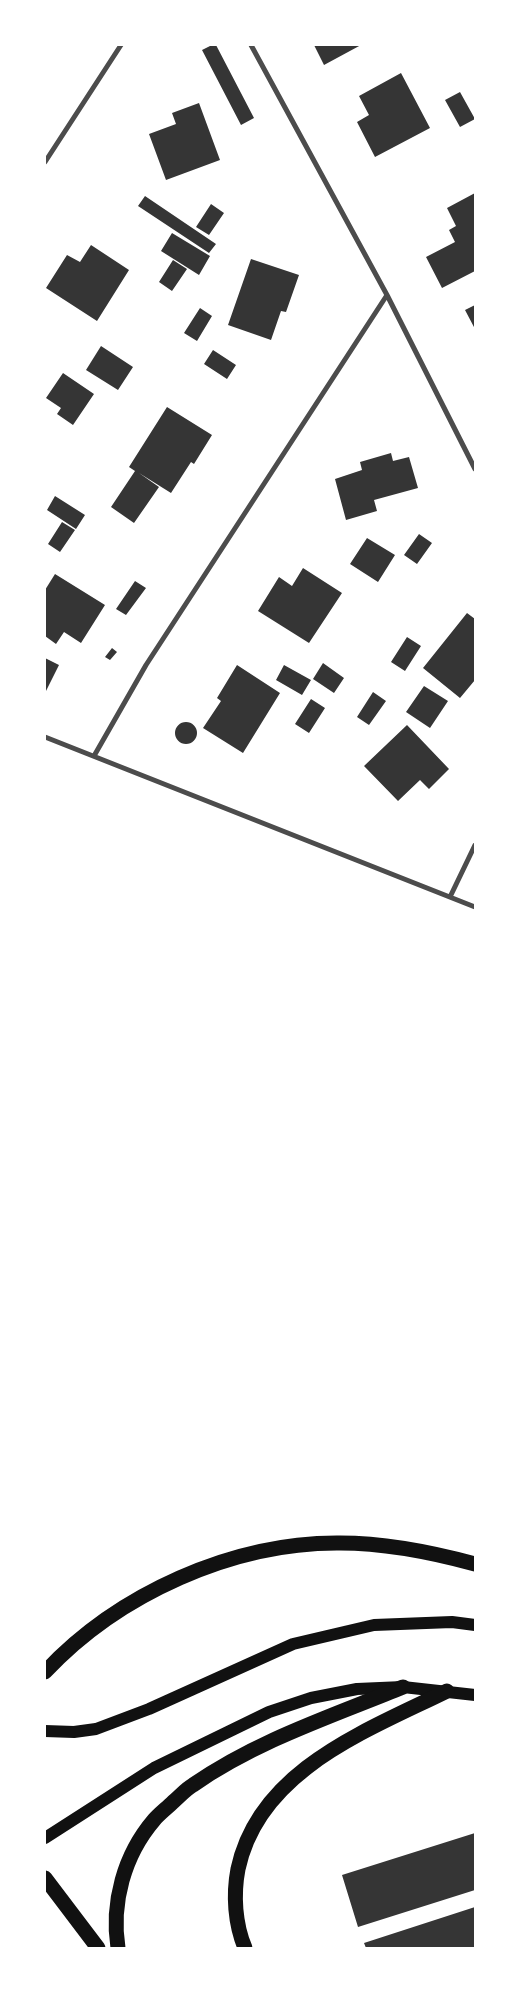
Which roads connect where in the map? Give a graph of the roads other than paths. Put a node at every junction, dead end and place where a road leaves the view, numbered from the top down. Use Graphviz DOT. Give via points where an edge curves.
graph roads {
  1 [pos="121,45"];
  2 [pos="251,45"];
  3 [pos="45,162"];
  4 [pos="387,295"];
  5 [pos="475,469"];
  6 [pos="45,737"];
  7 [pos="94,756"];
  8 [pos="475,845"];
  9 [pos="450,897"];
  10 [pos="475,907"];
  11 [pos="475,1564"];
  12 [pos="475,1625"];
  13 [pos="45,1672"];
  14 [pos="403,1687"];
  15 [pos="447,1691"];
  16 [pos="475,1695"];
  17 [pos="45,1731"];
  18 [pos="45,1838"];
  19 [pos="45,1878"];
  20 [pos="98,1948"];
  21 [pos="118,1948"];
  22 [pos="245,1948"];
  1 -- 3 [label="street"];
  2 -- 4 [label="street"];
  4 -- 5 [label="street"];
  4 -- 7 [label="street" via="146,665"];
  6 -- 7 [label="street"];
  7 -- 9 [label="street"];
  8 -- 9 [label="street"];
  9 -- 10 [label="street"];
  11 -- 13 [label="highway" via="427,1552 341,1543 261,1552 207,1567 146,1594 83,1636"];
  12 -- 17 [label="main road" via="452,1622 374,1625 293,1644 149,1709 96,1729"];
  14 -- 15 [label="main road"];
  14 -- 18 [label="main road" via="358,1689 311,1698 269,1712 154,1768"];
  14 -- 21 [label="highway" via="292,1733 232,1761 192,1785 154,1820 124,1874 116,1916"];
  15 -- 16 [label="main road"];
  15 -- 22 [label="highway" via="360,1734 310,1764 268,1805 248,1837 236,1882 236,1912"];
  19 -- 20 [label="highway"];
}
